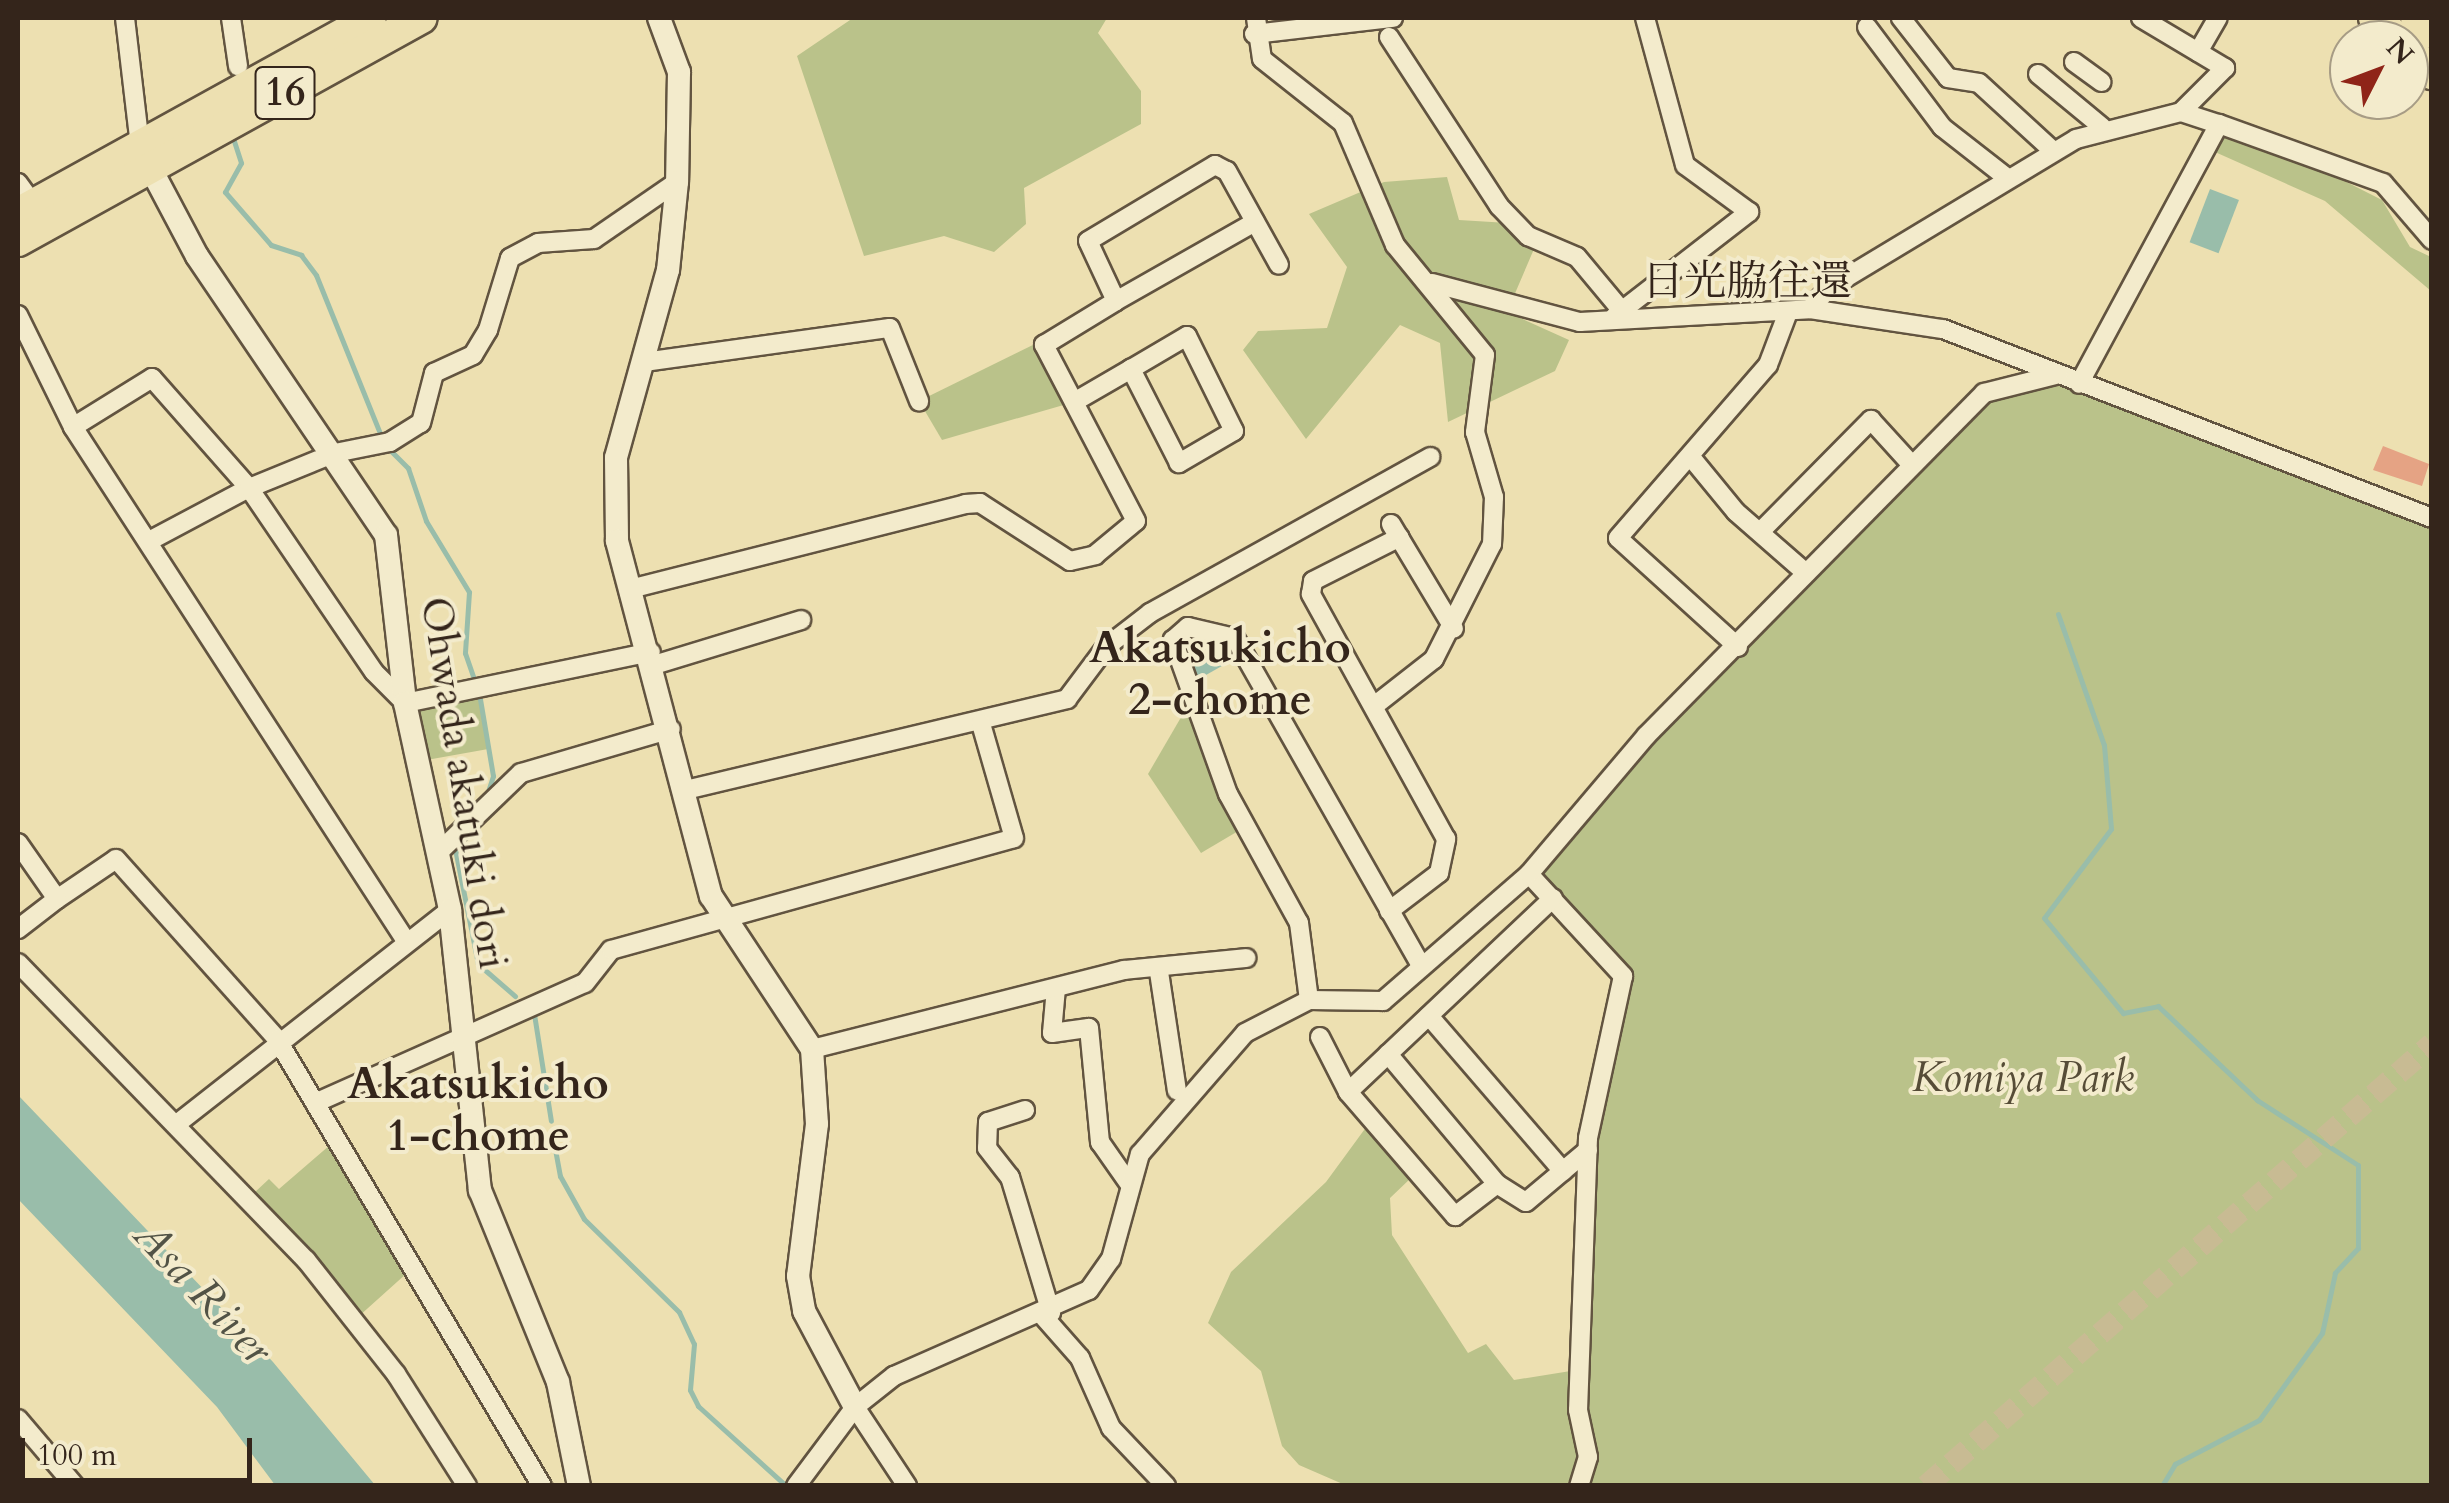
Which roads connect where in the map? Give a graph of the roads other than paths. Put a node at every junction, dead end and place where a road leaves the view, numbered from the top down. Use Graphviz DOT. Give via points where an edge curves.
graph roads {
  1 [pos="124,18"];
  2 [pos="231,18"];
  3 [pos="371,18"];
  4 [pos="422,18"];
  5 [pos="659,18"];
  6 [pos="1394,18"];
  7 [pos="1645,18"];
  8 [pos="1901,18"];
  9 [pos="2140,18"];
  10 [pos="2218,18"];
  11 [pos="2417,18"];
  12 [pos="1255,26"];
  13 [pos="1867,27"];
  14 [pos="2432,32"];
  15 [pos="1390,37"];
  16 [pos="2198,52"];
  17 [pos="238,66"];
  18 [pos="2088,72"];
  19 [pos="2038,74"];
  20 [pos="2066,98"];
  21 [pos="2181,112"];
  22 [pos="2219,124"];
  23 [pos="2102,127"];
  24 [pos="2052,150"];
  25 [pos="144,157"];
  26 [pos="2006,177"];
  27 [pos="677,182"];
  28 [pos="23,200"];
  29 [pos="1255,222"];
  30 [pos="2432,240"];
  31 [pos="18,241"];
  32 [pos="1279,265"];
  33 [pos="1421,278"];
  34 [pos="1116,301"];
  35 [pos="1810,309"];
  36 [pos="1788,312"];
  37 [pos="1618,314"];
  38 [pos="18,315"];
  39 [pos="644,362"];
  40 [pos="1131,369"];
  41 [pos="2058,374"];
  42 [pos="2079,384"];
  43 [pos="919,401"];
  44 [pos="1074,402"];
  45 [pos="73,427"];
  46 [pos="335,452"];
  47 [pos="1430,456"];
  48 [pos="1690,456"];
  49 [pos="1912,465"];
  50 [pos="249,488"];
  51 [pos="2432,518"];
  52 [pos="1760,532"];
  53 [pos="151,540"];
  54 [pos="1806,573"];
  55 [pos="634,588"];
  56 [pos="801,620"];
  57 [pos="1454,629"];
  58 [pos="1738,647"];
  59 [pos="653,658"];
  60 [pos="406,703"];
  61 [pos="1374,706"];
  62 [pos="981,724"];
  63 [pos="670,729"];
  64 [pos="686,790"];
  65 [pos="18,843"];
  66 [pos="449,844"];
  67 [pos="1529,874"];
  68 [pos="1554,898"];
  69 [pos="56,899"];
  70 [pos="450,910"];
  71 [pos="1389,911"];
  72 [pos="721,914"];
  73 [pos="18,929"];
  74 [pos="406,941"];
  75 [pos="1246,958"];
  76 [pos="18,963"];
  77 [pos="1420,963"];
  78 [pos="1159,972"];
  79 [pos="1056,988"];
  80 [pos="1309,1000"];
  81 [pos="1429,1016"];
  82 [pos="1320,1037"];
  83 [pos="277,1039"];
  84 [pos="461,1039"];
  85 [pos="812,1049"];
  86 [pos="1388,1054"];
  87 [pos="1177,1092"];
  88 [pos="1348,1092"];
  89 [pos="315,1103"];
  90 [pos="1025,1110"];
  91 [pos="178,1123"];
  92 [pos="1588,1150"];
  93 [pos="1562,1172"];
  94 [pos="1497,1184"];
  95 [pos="1130,1185"];
  96 [pos="1047,1314"];
  97 [pos="855,1407"];
  98 [pos="18,1418"];
  99 [pos="800,1484"];
  100 [pos="75,1486"];
  101 [pos="466,1486"];
  102 [pos="542,1486"];
  103 [pos="579,1486"];
  104 [pos="907,1486"];
  105 [pos="1166,1486"];
  106 [pos="1580,1486"];
  1 -- 25 [label="street"];
  2 -- 17 [label="street"];
  3 -- 25 [label="highway, 16"];
  4 -- 25 [label="highway, 16"];
  5 -- 27 [label="street" via="678,72"];
  6 -- 12 [label="street"];
  7 -- 37 [label="street" via="1686,165 1749,212"];
  8 -- 24 [label="street" via="1948,78 1979,83"];
  9 -- 16 [label="street"];
  10 -- 16 [label="street"];
  11 -- 14 [label="highway"];
  12 -- 33 [label="street" via="1275,72 1343,123 1395,244"];
  13 -- 26 [label="street" via="1942,127"];
  15 -- 37 [label="street" via="1499,206 1528,236 1576,257"];
  16 -- 21 [label="street" via="2225,68"];
  18 -- 20 [label="street"];
  19 -- 20 [label="street"];
  20 -- 23 [label="street"];
  21 -- 22 [label="street"];
  21 -- 23 [label="street"];
  22 -- 30 [label="street" via="2383,184"];
  22 -- 42 [label="street"];
  23 -- 24 [label="street"];
  24 -- 26 [label="street"];
  25 -- 28 [label="highway, 16"];
  25 -- 31 [label="highway, 16"];
  25 -- 46 [label="street, Ohwada akatuki dori" via="197,256"];
  26 -- 35 [label="street" via="1829,288"];
  27 -- 39 [label="street"];
  27 -- 46 [label="street" via="594,239 538,243 510,258 479,346 439,366 420,403 422,423 390,442"];
  29 -- 32 [label="street"];
  29 -- 34 [label="street"];
  29 -- 34 [label="street" via="1216,164 1091,233"];
  33 -- 37 [label="street, 日光脇往還" via="1552,318"];
  33 -- 57 [label="street" via="1485,354 1470,434 1494,496 1492,544"];
  34 -- 44 [label="street" via="1045,339"];
  35 -- 36 [label="street, 日光脇往還"];
  35 -- 41 [label="street, 日光脇往還" via="1942,328"];
  36 -- 37 [label="street, 日光脇往還"];
  36 -- 48 [label="street" via="1768,364"];
  38 -- 45 [label="street"];
  39 -- 43 [label="street" via="890,328"];
  39 -- 55 [label="street" via="614,491"];
  40 -- 40 [label="street" via="1180,462 1234,431 1187,336"];
  40 -- 44 [label="street"];
  41 -- 42 [label="street, 日光脇往還"];
  41 -- 49 [label="street" via="1984,394"];
  42 -- 51 [label="street"];
  44 -- 55 [label="street" via="1136,521 1094,556 1070,561 980,503 965,504"];
  45 -- 50 [label="street" via="152,378"];
  45 -- 53 [label="street"];
  46 -- 50 [label="street"];
  46 -- 60 [label="street, Ohwada akatuki dori" via="386,535"];
  47 -- 62 [label="street" via="1150,613 1106,647 1066,699"];
  48 -- 52 [label="street"];
  48 -- 58 [label="street" via="1618,538"];
  49 -- 52 [label="street" via="1870,420"];
  49 -- 54 [label="street"];
  50 -- 53 [label="street"];
  50 -- 60 [label="street" via="374,672"];
  52 -- 54 [label="street"];
  53 -- 74 [label="street"];
  54 -- 58 [label="street"];
  55 -- 59 [label="street"];
  56 -- 59 [label="street"];
  57 -- 61 [label="street" via="1415,682"];
  57 -- 61 [label="street" via="1395,530 1312,580 1320,615"];
  58 -- 67 [label="street" via="1646,736"];
  59 -- 60 [label="street"];
  59 -- 63 [label="street"];
  60 -- 66 [label="street, Ohwada akatuki dori"];
  61 -- 71 [label="street" via="1447,852 1439,873"];
  62 -- 64 [label="street"];
  62 -- 72 [label="street" via="1014,838"];
  63 -- 64 [label="street"];
  63 -- 66 [label="street" via="521,774"];
  64 -- 72 [label="street"];
  65 -- 69 [label="street"];
  66 -- 70 [label="street, Ohwada akatuki dori"];
  67 -- 68 [label="street"];
  67 -- 77 [label="street"];
  68 -- 81 [label="street"];
  68 -- 92 [label="street" via="1623,976"];
  69 -- 73 [label="street"];
  69 -- 83 [label="street" via="116,859"];
  70 -- 74 [label="street"];
  70 -- 84 [label="street, Ohwada akatuki dori"];
  71 -- 77 [label="street"];
  71 -- 80 [label="street" via="1235,638 1188,627 1174,640 1228,794 1300,951"];
  72 -- 84 [label="street" via="611,950 585,983"];
  72 -- 85 [label="street"];
  74 -- 83 [label="street"];
  75 -- 78 [label="street"];
  76 -- 91 [label="street"];
  77 -- 80 [label="street" via="1383,1001"];
  78 -- 79 [label="street" via="1124,970"];
  78 -- 87 [label="street"];
  79 -- 85 [label="street"];
  79 -- 95 [label="street" via="1052,1033 1089,1028 1100,1142"];
  80 -- 95 [label="street" via="1245,1033 1140,1154"];
  81 -- 86 [label="street"];
  81 -- 93 [label="street"];
  82 -- 88 [label="street"];
  83 -- 89 [label="street"];
  83 -- 91 [label="street"];
  84 -- 89 [label="street"];
  84 -- 103 [label="street, Ohwada akatuki dori" via="480,1190 558,1382"];
  85 -- 97 [label="street" via="817,1124 798,1276 804,1311"];
  86 -- 88 [label="street"];
  86 -- 94 [label="street"];
  88 -- 94 [label="street" via="1454,1216"];
  89 -- 102 [label="street"];
  90 -- 96 [label="street" via="988,1122 987,1148 1010,1176"];
  91 -- 101 [label="street" via="356,1321"];
  92 -- 93 [label="street"];
  92 -- 106 [label="street" via="1578,1410 1588,1457"];
  93 -- 94 [label="street" via="1526,1202"];
  95 -- 96 [label="street" via="1111,1259 1090,1290"];
  96 -- 97 [label="street" via="940,1352"];
  96 -- 105 [label="street" via="1080,1358 1111,1428"];
  97 -- 99 [label="street"];
  97 -- 104 [label="street"];
  98 -- 100 [label="street"];
}
